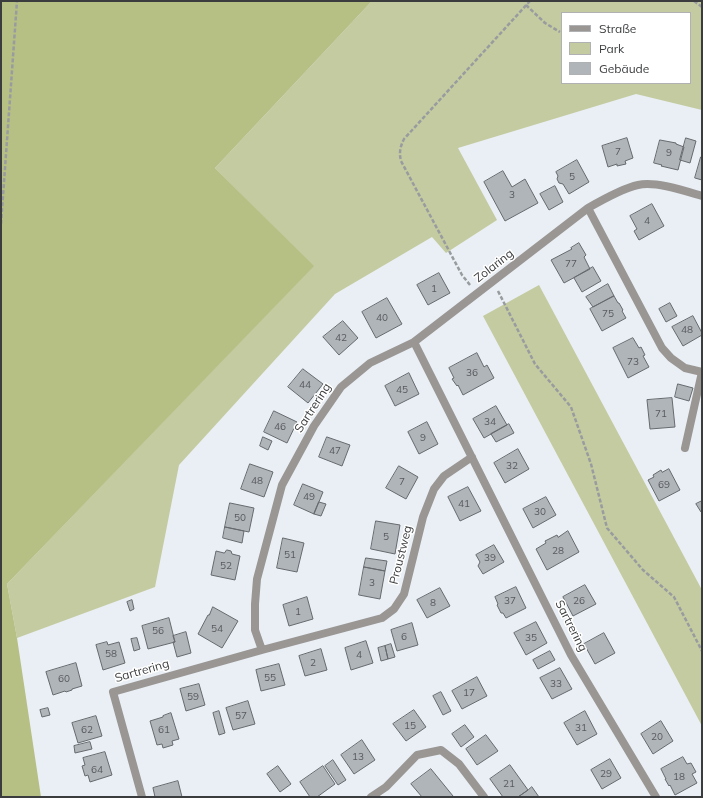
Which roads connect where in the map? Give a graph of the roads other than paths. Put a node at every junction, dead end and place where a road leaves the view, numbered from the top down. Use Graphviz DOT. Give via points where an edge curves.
graph roads {
  1 [pos="702,196"];
  2 [pos="588,208"];
  3 [pos="414,342"];
  4 [pos="702,372"];
  5 [pos="685,448"];
  6 [pos="472,457"];
  7 [pos="262,650"];
  8 [pos="142,797"];
  9 [pos="371,797"];
  10 [pos="484,797"];
  11 [pos="656,797"];
  1 -- 2 [label="street, Zolaring" via="673,188 639,184"];
  2 -- 3 [label="street, Zolaring"];
  2 -- 4 [label="street" via="662,348 670,358 685,368"];
  3 -- 6 [label="street, Sartrering"];
  3 -- 7 [label="street, Sartrering" via="370,363 341,386 314,426 282,484 257,580 256,630"];
  4 -- 5 [label="street"];
  6 -- 7 [label="street, Proustweg" via="444,476 434,489 423,517 404,594 394,609 382,618"];
  6 -- 11 [label="street, Sartrering" via="572,655"];
  7 -- 8 [label="street, Sartrering" via="113,692"];
  9 -- 10 [label="street" via="386,787 417,755 440,750 459,764"];
}
